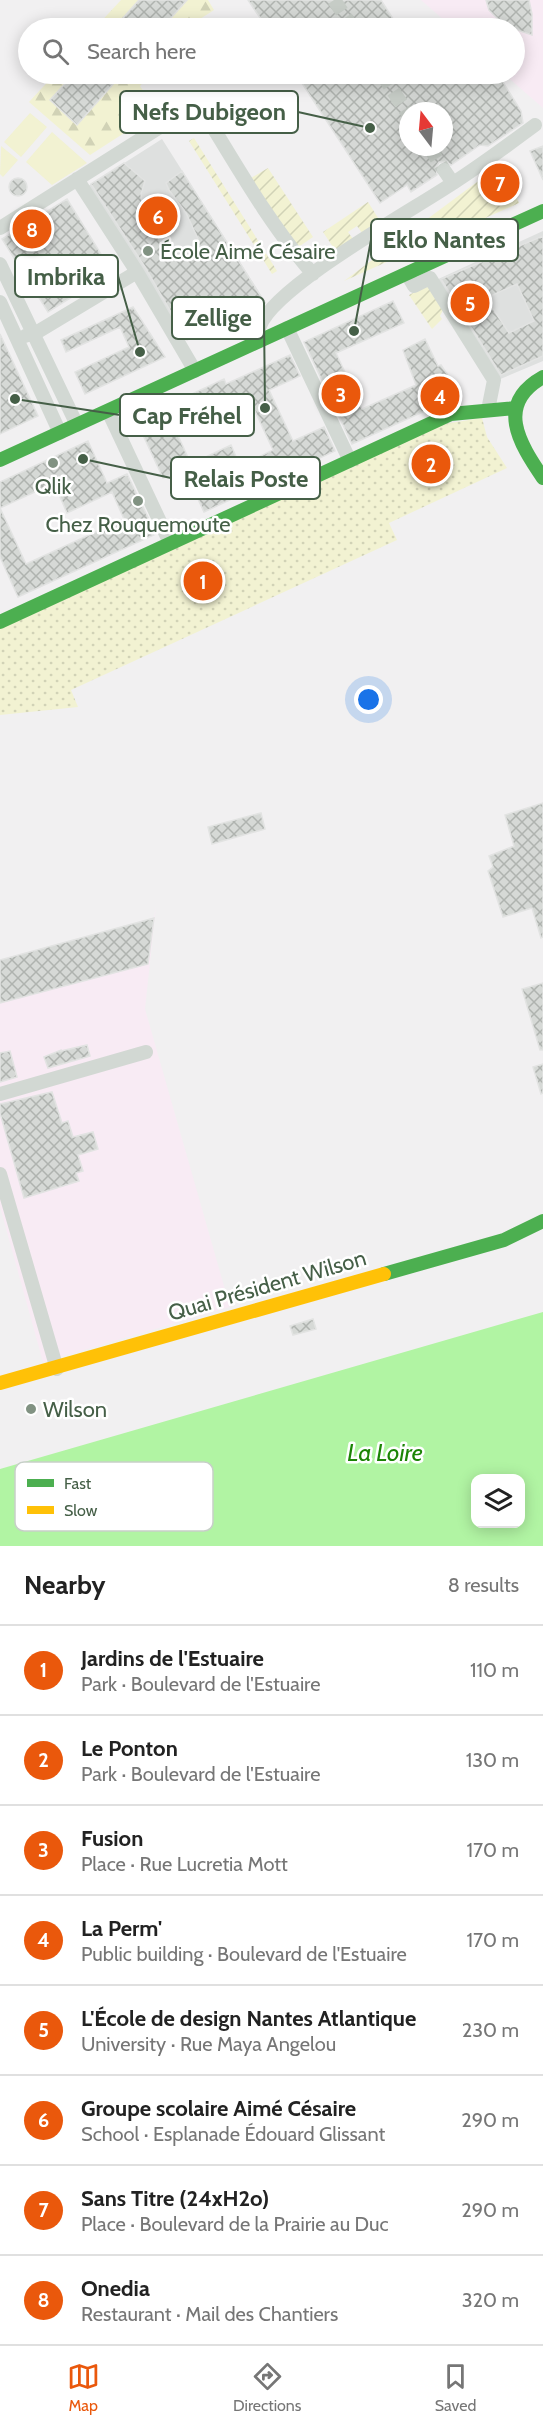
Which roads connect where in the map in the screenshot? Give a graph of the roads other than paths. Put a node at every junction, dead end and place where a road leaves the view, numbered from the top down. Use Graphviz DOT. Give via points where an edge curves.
graph roads {
  1 [pos="535,126"];
  2 [pos="444,170"];
  3 [pos="77,179"];
  4 [pos="453,183"];
  5 [pos="543,211"];
  6 [pos="0,228"];
  7 [pos="1,269"];
  8 [pos="137,272"];
  9 [pos="313,274"];
  10 [pos="407,274"];
  11 [pos="0,302"];
  12 [pos="260,326"];
  13 [pos="287,328"];
  14 [pos="33,333"];
  15 [pos="16,340"];
  16 [pos="195,371"];
  17 [pos="543,377"];
  18 [pos="515,408"];
  19 [pos="488,410"];
  20 [pos="108,411"];
  21 [pos="77,425"];
  22 [pos="60,433"];
  23 [pos="0,460"];
  24 [pos="350,461"];
  25 [pos="543,478"];
  26 [pos="170,543"];
  27 [pos="0,621"];
  28 [pos="146,1052"];
  29 [pos="0,1094"];
  30 [pos="0,1174"];
  31 [pos="543,1221"];
  32 [pos="57,1369"];
  33 [pos="0,1383"];
  1 -- 4 [label="street"];
  2 -- 4 [label="street"];
  3 -- 6 [label="street"];
  3 -- 8 [label="street"];
  3 -- 9 [label="street" via="198,103 263,207"];
  4 -- 9 [label="street"];
  5 -- 10 [label="main road"];
  7 -- 14 [label="street"];
  8 -- 14 [label="street"];
  8 -- 16 [label="street"];
  9 -- 12 [label="street" via="264,315"];
  10 -- 13 [label="main road"];
  10 -- 19 [label="street" via="414,286 430,278 494,380"];
  11 -- 15 [label="street"];
  13 -- 16 [label="main road"];
  13 -- 24 [label="street"];
  14 -- 15 [label="street"];
  14 -- 21 [label="street"];
  15 -- 22 [label="street"];
  16 -- 20 [label="main road"];
  17 -- 18 [label="main road" via="526,388"];
  18 -- 19 [label="main road"];
  18 -- 25 [label="main road" via="523,446"];
  19 -- 24 [label="main road" via="451,414"];
  20 -- 21 [label="main road"];
  20 -- 26 [label="street"];
  21 -- 22 [label="main road"];
  22 -- 23 [label="main road"];
  24 -- 26 [label="main road"];
  26 -- 27 [label="main road"];
  28 -- 29 [label="street"];
  30 -- 32 [label="street"];
  31 -- 32 [label="main road, Quai Président Wilson" via="504,1240"];
  32 -- 33 [label="main road, Quai Président Wilson"];
}
